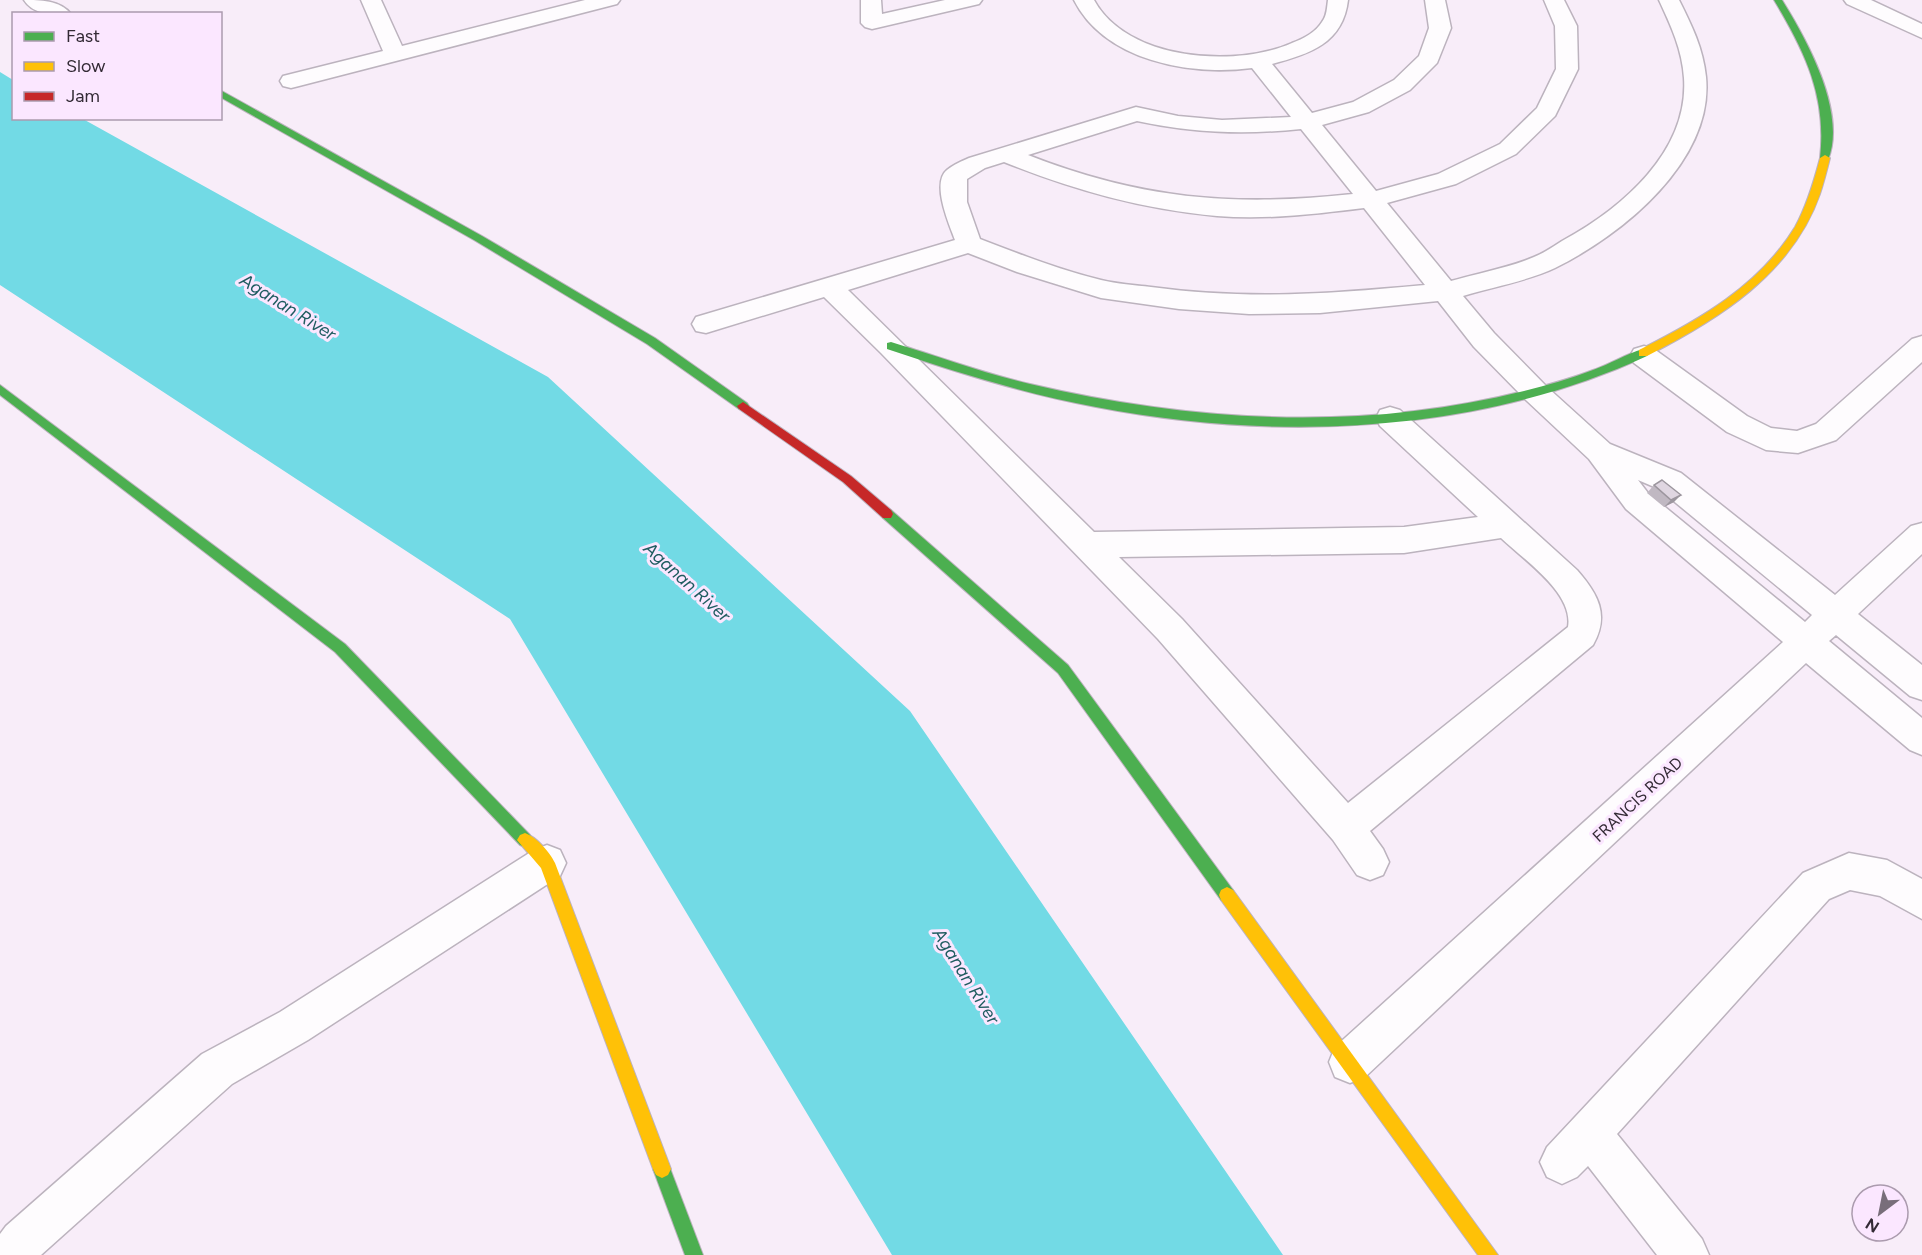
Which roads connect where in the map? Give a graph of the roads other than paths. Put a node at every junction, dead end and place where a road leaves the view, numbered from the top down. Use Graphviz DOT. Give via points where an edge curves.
graph roads {
  1 [pos="34,0"];
  2 [pos="371,0"];
  3 [pos="610,0"];
  4 [pos="871,0"];
  5 [pos="972,0"];
  6 [pos="1084,0"];
  7 [pos="1338,0"];
  8 [pos="1435,0"];
  9 [pos="1554,0"];
  10 [pos="1669,0"];
  11 [pos="1778,0"];
  12 [pos="1854,0"];
  13 [pos="56,12"];
  14 [pos="1922,32"];
  15 [pos="395,54"];
  16 [pos="1258,61"];
  17 [pos="291,81"];
  18 [pos="222,94"];
  19 [pos="1306,122"];
  20 [pos="1006,155"];
  21 [pos="1370,200"];
  22 [pos="969,244"];
  23 [pos="830,288"];
  24 [pos="1444,292"];
  25 [pos="706,324"];
  26 [pos="891,346"];
  27 [pos="1922,346"];
  28 [pos="1644,356"];
  29 [pos="0,389"];
  30 [pos="1537,394"];
  31 [pos="1390,418"];
  32 [pos="1599,451"];
  33 [pos="1508,525"];
  34 [pos="1922,535"];
  35 [pos="1090,545"];
  36 [pos="1835,615"];
  37 [pos="1807,643"];
  38 [pos="1922,685"];
  39 [pos="1922,739"];
  40 [pos="1346,828"];
  41 [pos="1370,862"];
  42 [pos="547,863"];
  43 [pos="1922,900"];
  44 [pos="1350,1062"];
  45 [pos="12,1255"];
  46 [pos="694,1255"];
  47 [pos="1489,1255"];
  48 [pos="1686,1255"];
  1 -- 13 [label="street"];
  2 -- 15 [label="street"];
  3 -- 15 [label="street"];
  4 -- 5 [label="street" via="872,23"];
  6 -- 16 [label="street" via="1092,16 1113,34 1143,49 1180,59"];
  7 -- 16 [label="street" via="1335,19 1320,38 1294,52"];
  8 -- 19 [label="street" via="1440,28 1429,58 1402,85 1360,107"];
  9 -- 21 [label="street" via="1566,26 1567,69 1547,111 1508,148 1477,164 1447,179"];
  10 -- 24 [label="street" via="1689,42 1695,79 1693,111 1680,145 1662,173 1635,202 1593,235 1544,263"];
  11 -- 28 [label="street" via="1800,33 1820,78 1828,127 1823,176 1803,225 1767,273 1714,317"];
  12 -- 14 [label="street"];
  15 -- 17 [label="street"];
  16 -- 19 [label="street"];
  18 -- 44 [label="street" via="651,341 847,479 1063,669"];
  19 -- 20 [label="street" via="1222,127 1136,114"];
  19 -- 21 [label="street"];
  20 -- 21 [label="street" via="1070,180 1143,198 1208,206 1296,208"];
  20 -- 22 [label="street" via="977,163 955,176 955,208"];
  21 -- 24 [label="street"];
  22 -- 23 [label="street"];
  22 -- 24 [label="street" via="1101,289 1179,300 1249,305 1320,304"];
  23 -- 25 [label="street"];
  23 -- 26 [label="street"];
  24 -- 30 [label="street"];
  26 -- 31 [label="street" via="964,372 1045,394 1129,410 1238,421 1304,423"];
  26 -- 35 [label="street"];
  27 -- 28 [label="street" via="1826,432 1798,442 1766,439 1737,424"];
  28 -- 30 [label="street"];
  29 -- 42 [label="street" via="340,648"];
  30 -- 31 [label="street"];
  30 -- 32 [label="street"];
  31 -- 33 [label="street"];
  32 -- 36 [label="street" via="1670,481"];
  32 -- 37 [label="street" via="1637,501"];
  33 -- 35 [label="street" via="1404,540"];
  33 -- 40 [label="street" via="1581,596 1586,612 1583,633"];
  34 -- 36 [label="street, FRANCIS ROAD"];
  35 -- 40 [label="street" via="1178,637"];
  36 -- 37 [label="street, FRANCIS ROAD"];
  36 -- 38 [label="street"];
  37 -- 39 [label="street"];
  37 -- 44 [label="street, FRANCIS ROAD"];
  40 -- 41 [label="street"];
  42 -- 45 [label="street" via="294,1026 218,1069"];
  42 -- 46 [label="street"];
  43 -- 48 [label="street" via="1887,879 1849,871 1816,886 1575,1148"];
  44 -- 47 [label="street"];
}
